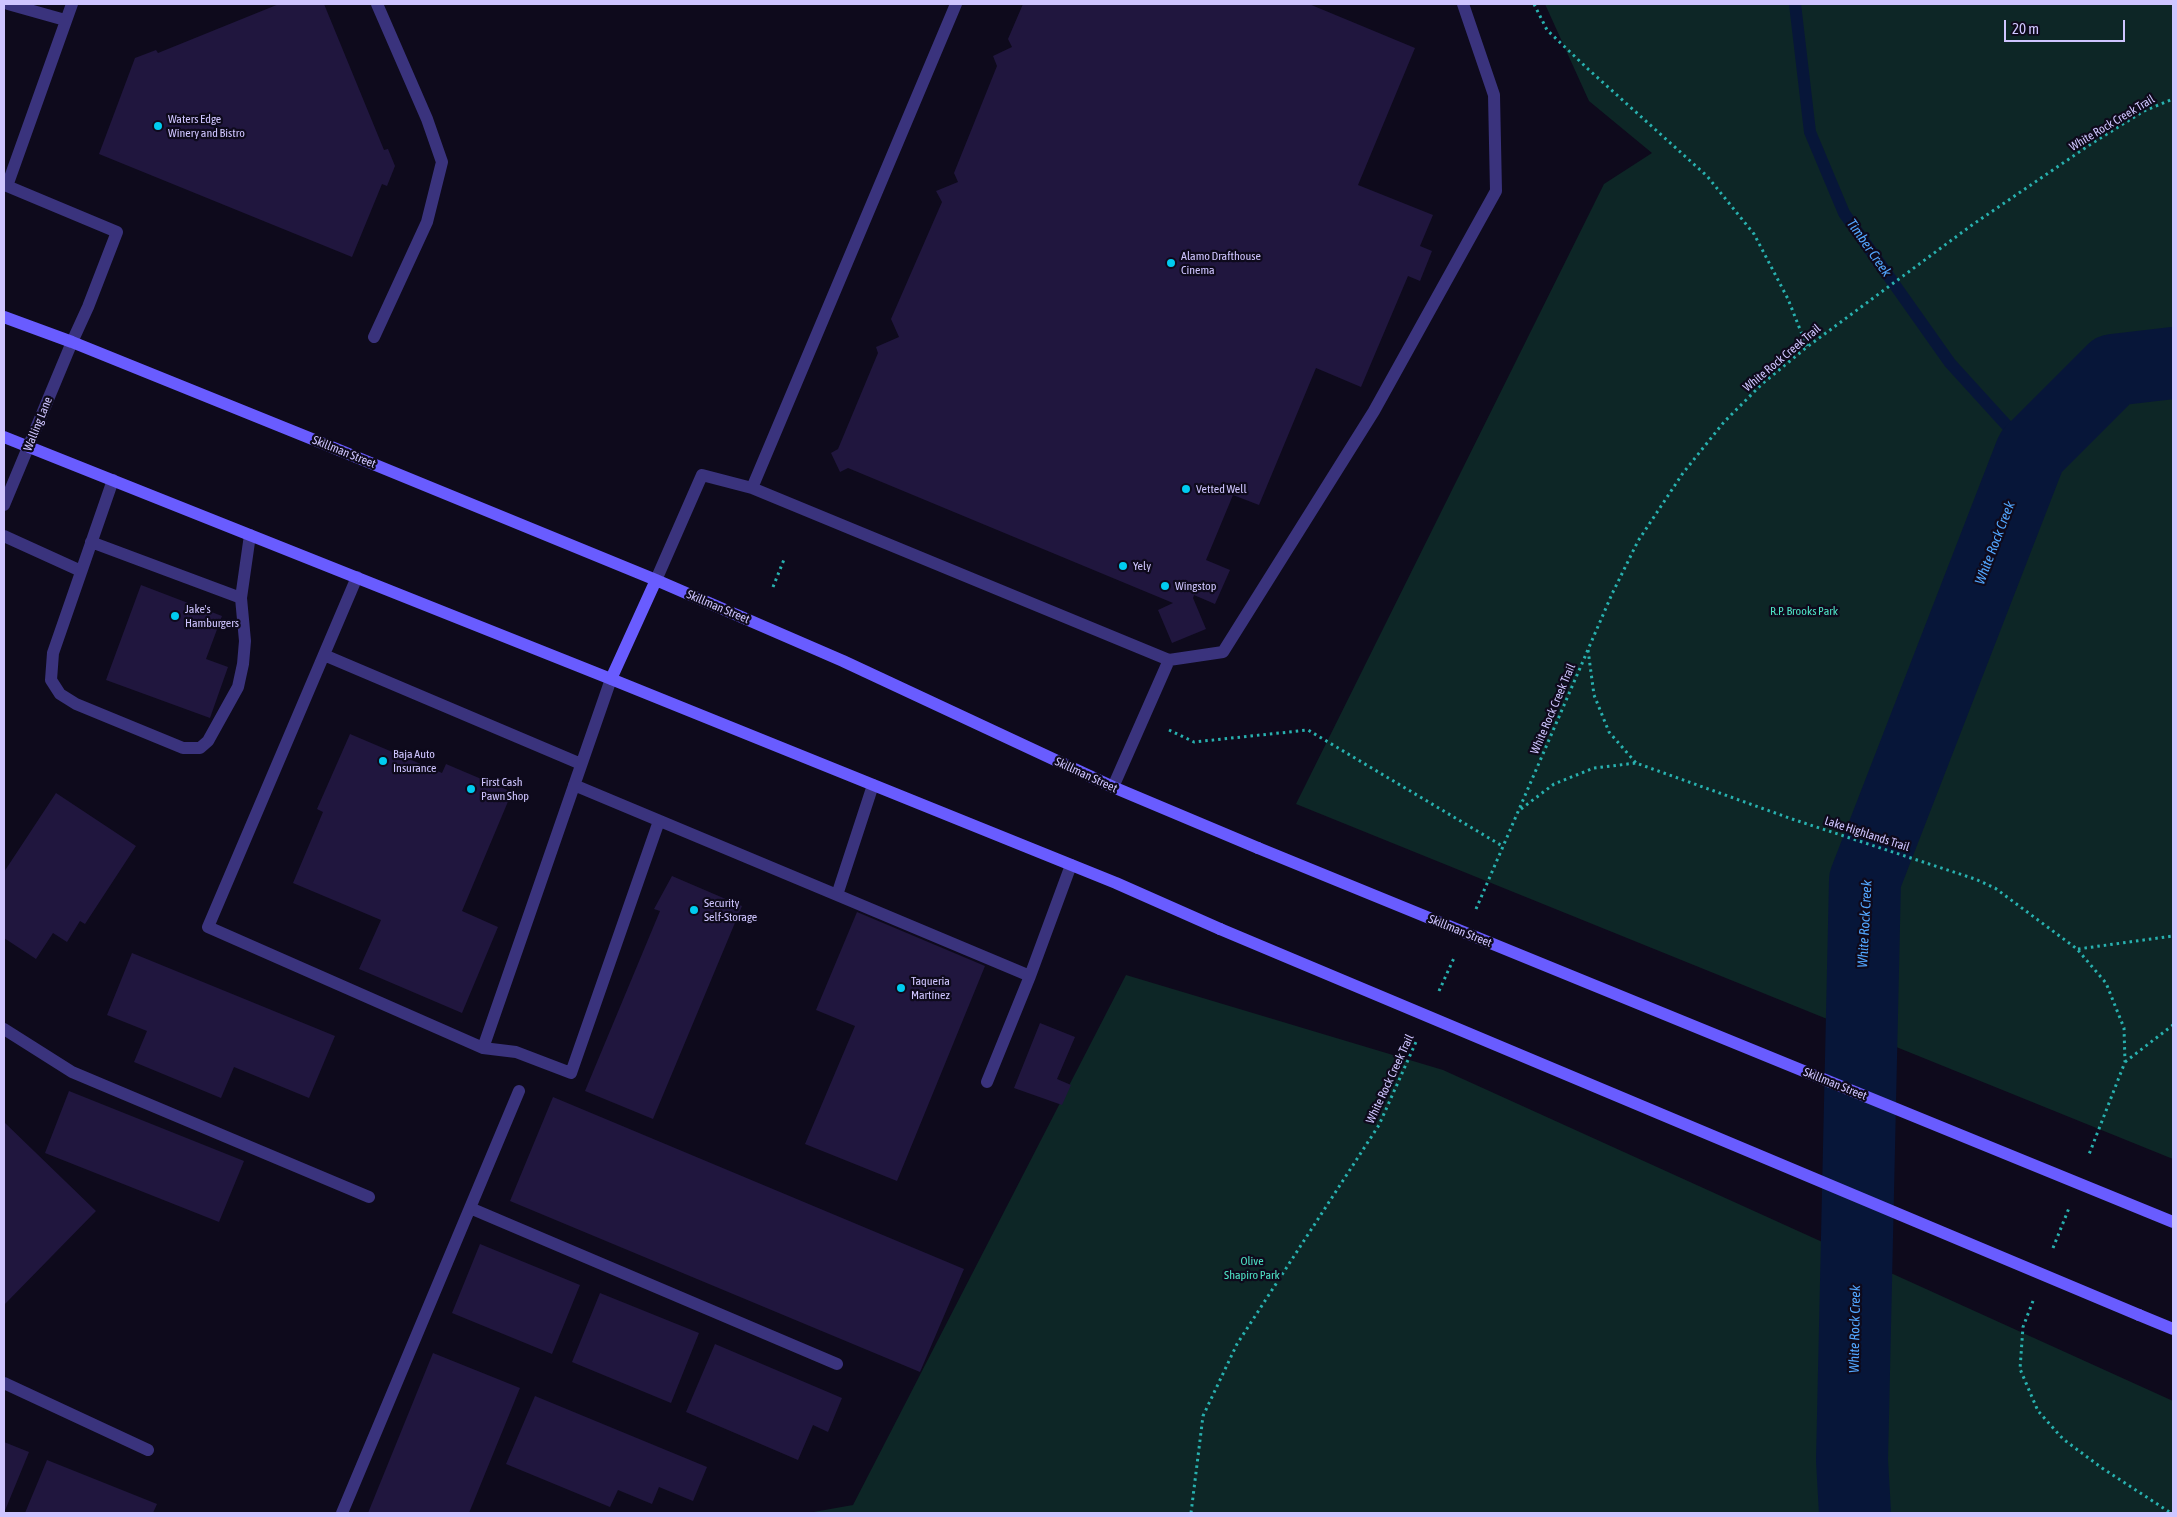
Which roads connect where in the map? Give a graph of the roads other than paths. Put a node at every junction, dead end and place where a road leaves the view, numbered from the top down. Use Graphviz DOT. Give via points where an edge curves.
graph roads {
  1 [pos="8,4"];
  2 [pos="72,4"];
  3 [pos="377,4"];
  4 [pos="956,4"];
  5 [pos="1464,4"];
  6 [pos="65,20"];
  7 [pos="6,188"];
  8 [pos="4,317"];
  9 [pos="374,337"];
  10 [pos="72,342"];
  11 [pos="4,437"];
  12 [pos="28,447"];
  13 [pos="112,480"];
  14 [pos="752,488"];
  15 [pos="4,505"];
  16 [pos="250,535"];
  17 [pos="4,536"];
  18 [pos="91,542"];
  19 [pos="82,571"];
  20 [pos="357,578"];
  21 [pos="656,580"];
  22 [pos="241,598"];
  23 [pos="324,655"];
  24 [pos="1169,660"];
  25 [pos="611,679"];
  26 [pos="581,764"];
  27 [pos="574,785"];
  28 [pos="873,785"];
  29 [pos="1113,787"];
  30 [pos="659,821"];
  31 [pos="1071,865"];
  32 [pos="837,895"];
  33 [pos="1030,976"];
  34 [pos="4,1029"];
  35 [pos="483,1048"];
  36 [pos="987,1082"];
  37 [pos="519,1091"];
  38 [pos="369,1196"];
  39 [pos="470,1208"];
  40 [pos="2173,1222"];
  41 [pos="2173,1329"];
  42 [pos="837,1364"];
  43 [pos="4,1383"];
  44 [pos="148,1450"];
  45 [pos="342,1513"];
  1 -- 6 [label="street"];
  2 -- 6 [label="street"];
  3 -- 9 [label="street" via="442,162 427,222"];
  4 -- 14 [label="street"];
  5 -- 24 [label="street" via="1494,95 1496,192 1374,411 1223,652"];
  6 -- 7 [label="street"];
  7 -- 10 [label="street, Walling Lane" via="117,232"];
  8 -- 10 [label="main road, Skillman Street"];
  10 -- 12 [label="street, Walling Lane"];
  10 -- 21 [label="main road, Skillman Street"];
  11 -- 12 [label="main road"];
  12 -- 13 [label="main road"];
  12 -- 15 [label="street, Walling Lane"];
  13 -- 16 [label="main road"];
  13 -- 18 [label="street"];
  14 -- 21 [label="street" via="702,475"];
  14 -- 24 [label="street"];
  16 -- 20 [label="main road"];
  16 -- 22 [label="street"];
  17 -- 19 [label="street"];
  18 -- 19 [label="street"];
  18 -- 22 [label="street"];
  19 -- 22 [label="street" via="53,653 52,680 60,694 76,704 192,750 208,741 238,687 245,642"];
  20 -- 23 [label="street"];
  20 -- 25 [label="main road"];
  21 -- 25 [label="main road"];
  21 -- 29 [label="main road, Skillman Street" via="843,661"];
  23 -- 26 [label="street"];
  23 -- 35 [label="street" via="208,927"];
  24 -- 29 [label="street"];
  25 -- 26 [label="street"];
  25 -- 28 [label="main road"];
  26 -- 27 [label="street"];
  27 -- 30 [label="street"];
  27 -- 35 [label="street"];
  28 -- 31 [label="main road"];
  28 -- 32 [label="street"];
  29 -- 40 [label="main road, Skillman Street, bridge"];
  30 -- 32 [label="street"];
  30 -- 35 [label="street" via="571,1073 516,1052"];
  31 -- 33 [label="street"];
  31 -- 41 [label="main road, bridge"];
  32 -- 33 [label="street"];
  33 -- 36 [label="street"];
  34 -- 38 [label="street" via="72,1072"];
  37 -- 39 [label="street"];
  39 -- 42 [label="street"];
  39 -- 45 [label="street"];
  43 -- 44 [label="street"];
}
